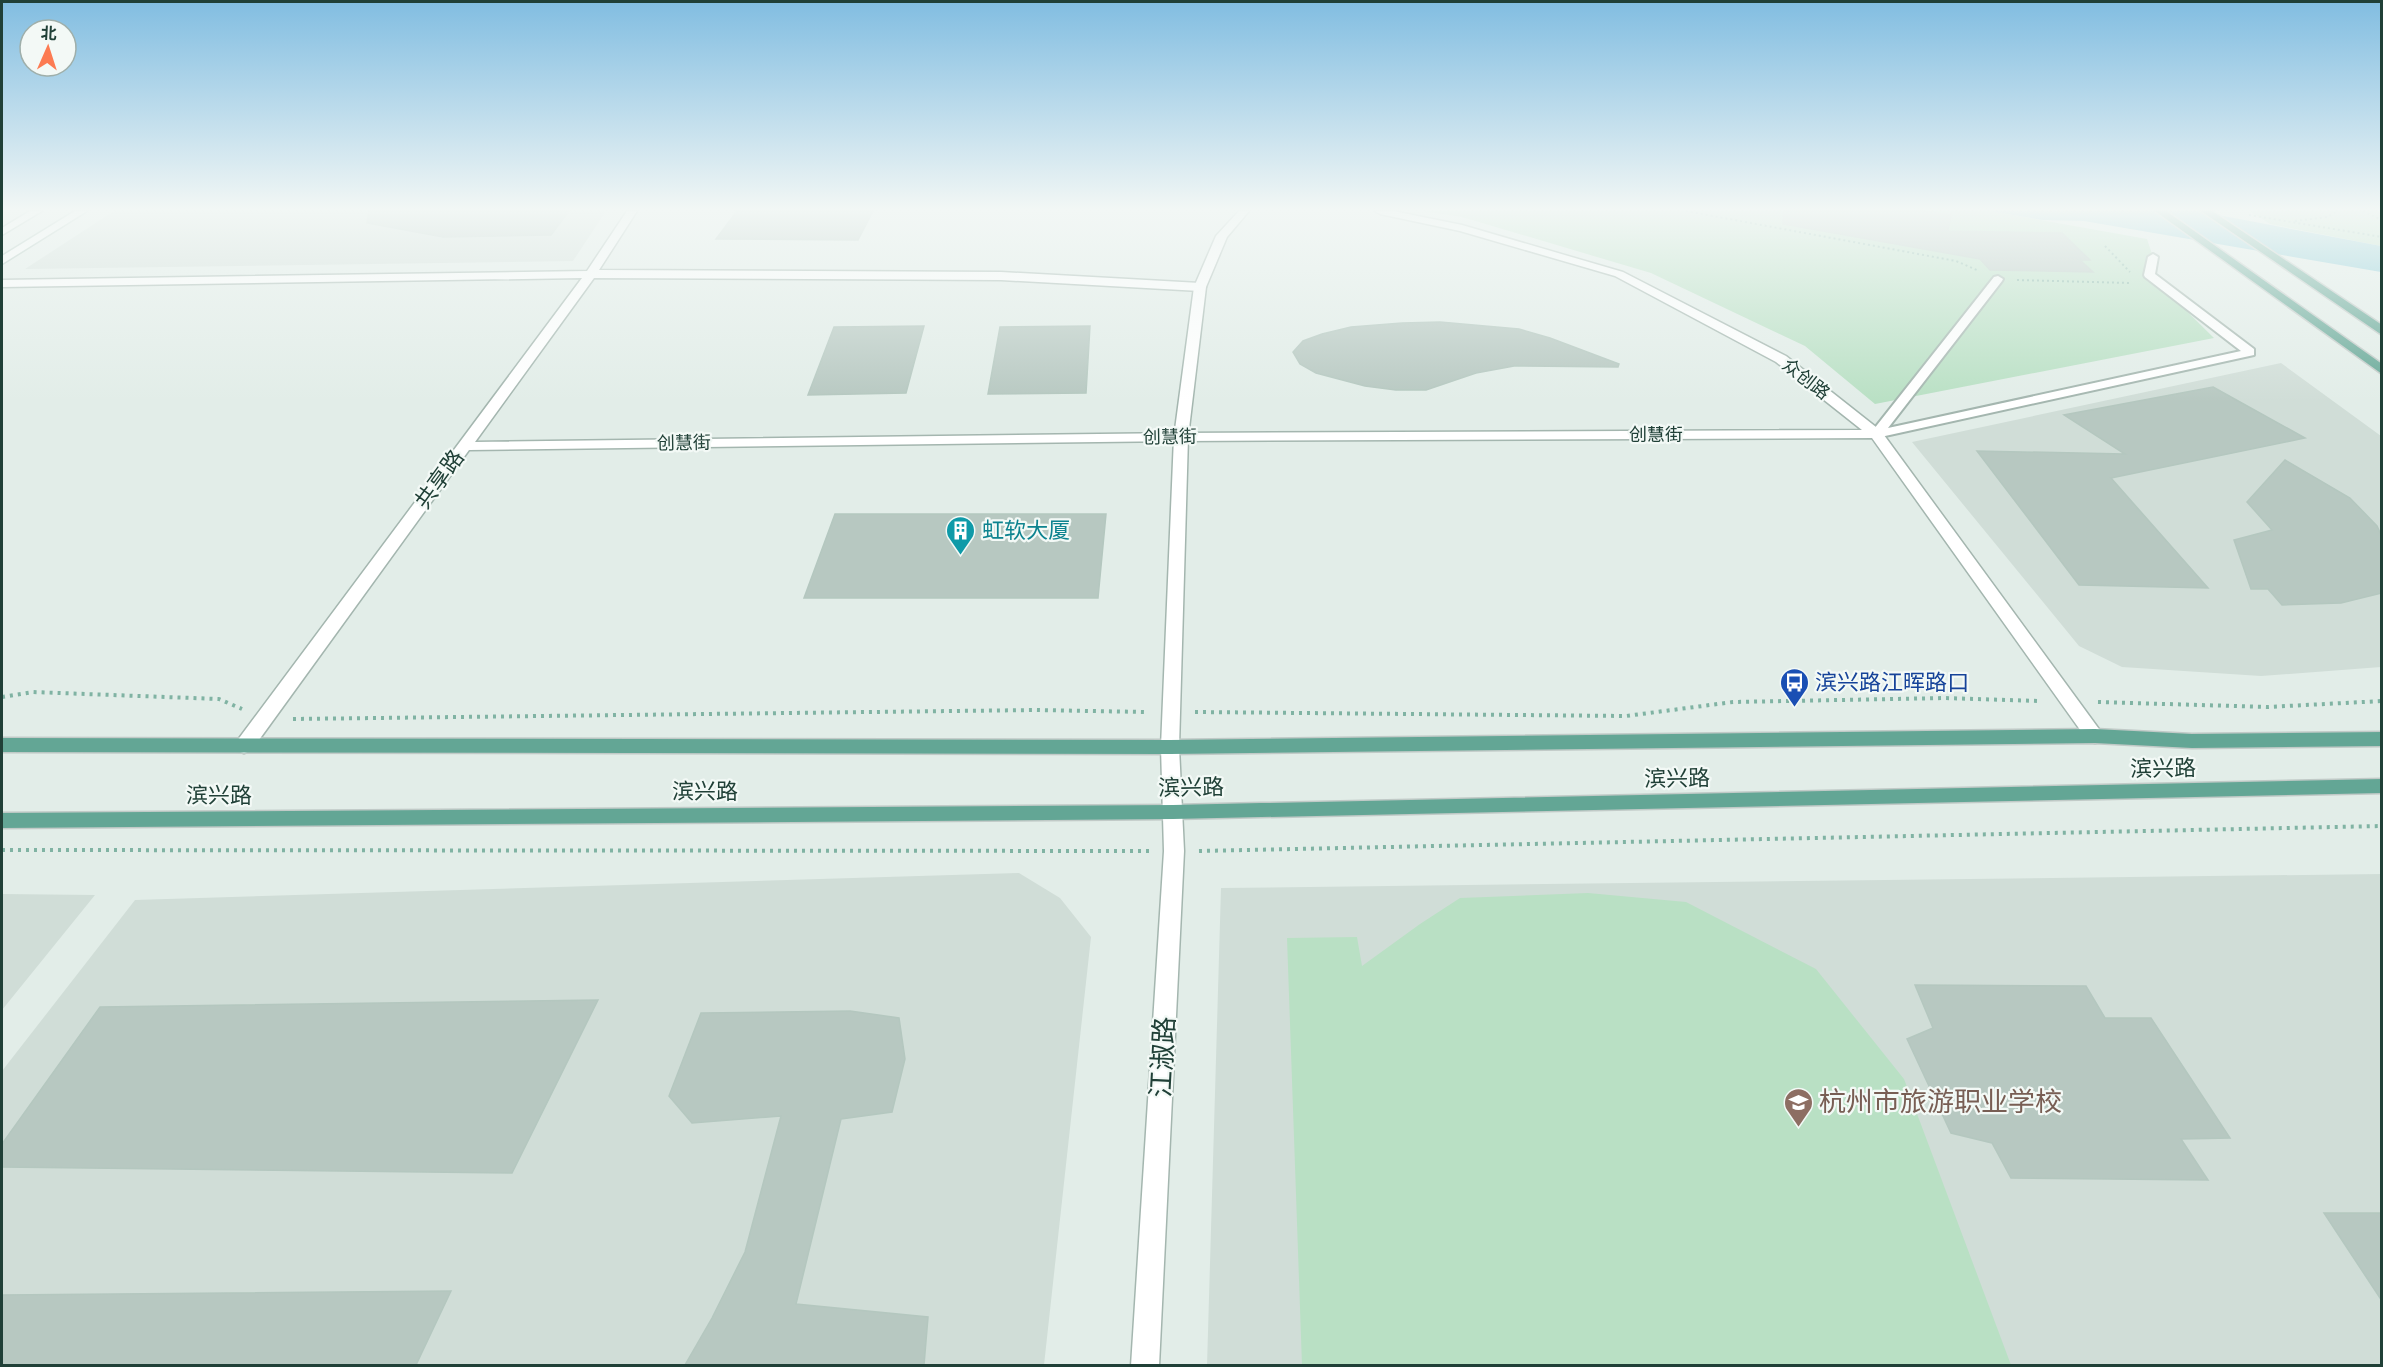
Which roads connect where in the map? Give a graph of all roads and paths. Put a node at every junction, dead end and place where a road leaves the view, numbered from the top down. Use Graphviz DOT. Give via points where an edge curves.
graph roads {
  1 [pos="591,274"];
  2 [pos="539,275"];
  3 [pos="749,275"];
  4 [pos="1206,275"];
  5 [pos="1621,275"];
  6 [pos="1988,275"];
  7 [pos="2150,275"];
  8 [pos="2250,275"];
  9 [pos="2300,275"];
  10 [pos="1998,279"];
  11 [pos="2,283"];
  12 [pos="2140,283"];
  13 [pos="1200,288"];
  14 [pos="2382,331"];
  15 [pos="2382,370"];
  16 [pos="1876,434"];
  17 [pos="1181,437"];
  18 [pos="463,446"];
  19 [pos="2095,736"];
  20 [pos="2382,739"];
  21 [pos="2,745"];
  22 [pos="244,746"];
  23 [pos="1170,747"];
  24 [pos="2382,786"];
  25 [pos="1173,812"];
  26 [pos="2,821"];
  27 [pos="1145,1365"];
  1 -- 18 [label="street, 共享路"];
  2 -- 11 [label="street"];
  3 -- 13 [label="street" via="990,276"];
  4 -- 13 [label="street, 江淑路"];
  5 -- 16 [label="street, 众创路" via="1781,359"];
  6 -- 10 [label="path"];
  7 -- 16 [label="lane" via="2250,352"];
  8 -- 15 [label="main road"];
  9 -- 14 [label="main road"];
  10 -- 12 [label="path"];
  10 -- 16 [label="lane"];
  13 -- 17 [label="street, 江淑路"];
  16 -- 17 [label="street, 创慧街"];
  16 -- 19 [label="street, 众创路"];
  17 -- 18 [label="street, 创慧街"];
  17 -- 23 [label="street, 江淑路"];
  18 -- 22 [label="street, 共享路"];
  19 -- 20 [label="main road, 滨兴路" via="2192,741"];
  19 -- 23 [label="main road, 滨兴路"];
  21 -- 22 [label="main road, 滨兴路"];
  22 -- 23 [label="main road, 滨兴路"];
  23 -- 25 [label="street, 江淑路"];
  24 -- 25 [label="main road, 滨兴路"];
  25 -- 26 [label="main road, 滨兴路"];
  25 -- 27 [label="street, 江淑路"];
}
